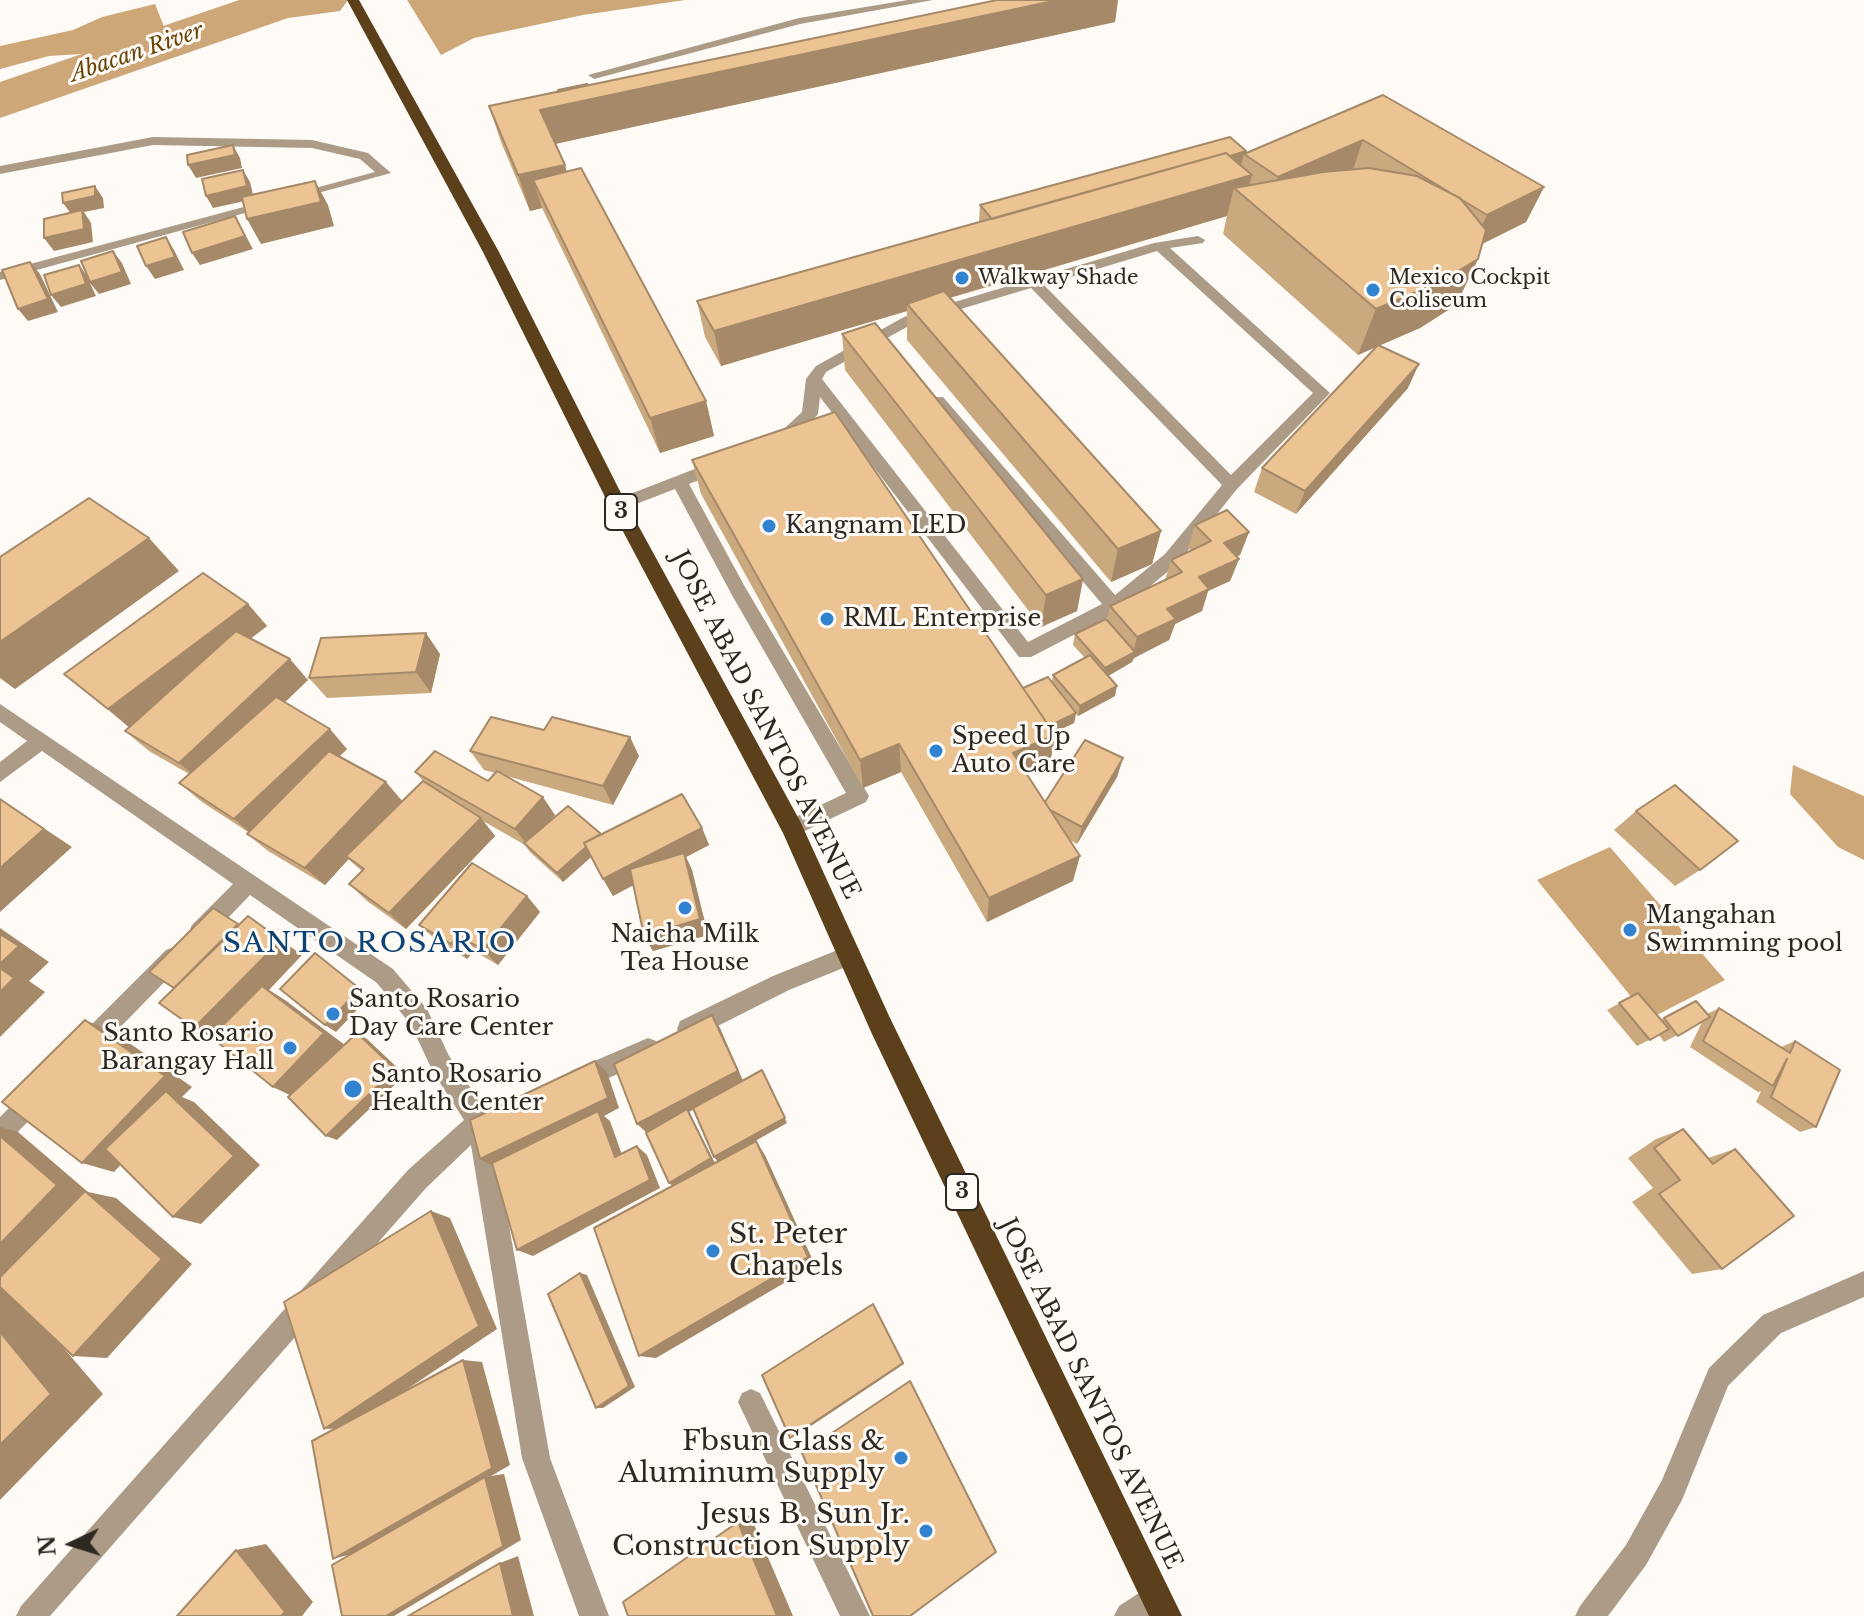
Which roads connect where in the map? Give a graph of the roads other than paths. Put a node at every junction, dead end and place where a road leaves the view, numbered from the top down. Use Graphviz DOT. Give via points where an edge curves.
graph roads {
  1 [pos="353,0"];
  2 [pos="928,0"];
  3 [pos="594,75"];
  4 [pos="0,170"];
  5 [pos="1198,240"];
  6 [pos="1159,246"];
  7 [pos="0,276"];
  8 [pos="1035,284"];
  9 [pos="814,379"];
  10 [pos="931,393"];
  11 [pos="769,445"];
  12 [pos="733,460"];
  13 [pos="679,481"];
  14 [pos="1231,485"];
  15 [pos="618,505"];
  16 [pos="1114,606"];
  17 [pos="0,712"];
  18 [pos="41,740"];
  19 [pos="0,774"];
  20 [pos="792,828"];
  21 [pos="248,883"];
  22 [pos="850,955"];
  23 [pos="75,1057"];
  24 [pos="54,1079"];
  25 [pos="551,1091"];
  26 [pos="508,1110"];
  27 [pos="479,1122"];
  28 [pos="0,1134"];
  29 [pos="1864,1284"];
  30 [pos="751,1402"];
  31 [pos="1161,1606"];
  32 [pos="31,1616"];
  33 [pos="594,1616"];
  34 [pos="855,1616"];
  35 [pos="1129,1616"];
  36 [pos="1590,1616"];
  1 -- 15 [label="highway, JOSE ABAD SANTOS AVENUE / 3" via="491,252"];
  2 -- 3 [label="street" via="799,21"];
  4 -- 7 [label="street" via="153,141 312,144 364,156 385,173"];
  5 -- 6 [label="street"];
  6 -- 8 [label="street"];
  6 -- 14 [label="street" via="1322,393"];
  8 -- 9 [label="street" via="909,320 885,340 821,369"];
  8 -- 14 [label="street"];
  9 -- 11 [label="street" via="810,414 791,434"];
  9 -- 16 [label="street" via="1025,652"];
  10 -- 16 [label="street"];
  12 -- 13 [label="street"];
  13 -- 15 [label="street"];
  13 -- 20 [label="street" via="859,796"];
  14 -- 16 [label="street" via="1171,559"];
  15 -- 20 [label="highway, JOSE ABAD SANTOS AVENUE / 3"];
  17 -- 18 [label="street"];
  18 -- 19 [label="street"];
  18 -- 21 [label="street"];
  20 -- 22 [label="highway, JOSE ABAD SANTOS AVENUE / 3"];
  21 -- 23 [label="street"];
  21 -- 27 [label="street" via="385,976 419,1017 441,1064"];
  22 -- 25 [label="street"];
  22 -- 31 [label="highway, JOSE ABAD SANTOS AVENUE / 3"];
  24 -- 28 [label="street"];
  26 -- 27 [label="street"];
  27 -- 32 [label="street" via="417,1179"];
  27 -- 33 [label="street" via="536,1458"];
  29 -- 36 [label="street" via="1772,1324 1718,1377 1672,1490 1636,1555"];
  30 -- 34 [label="street"];
  31 -- 35 [label="street"];
}
